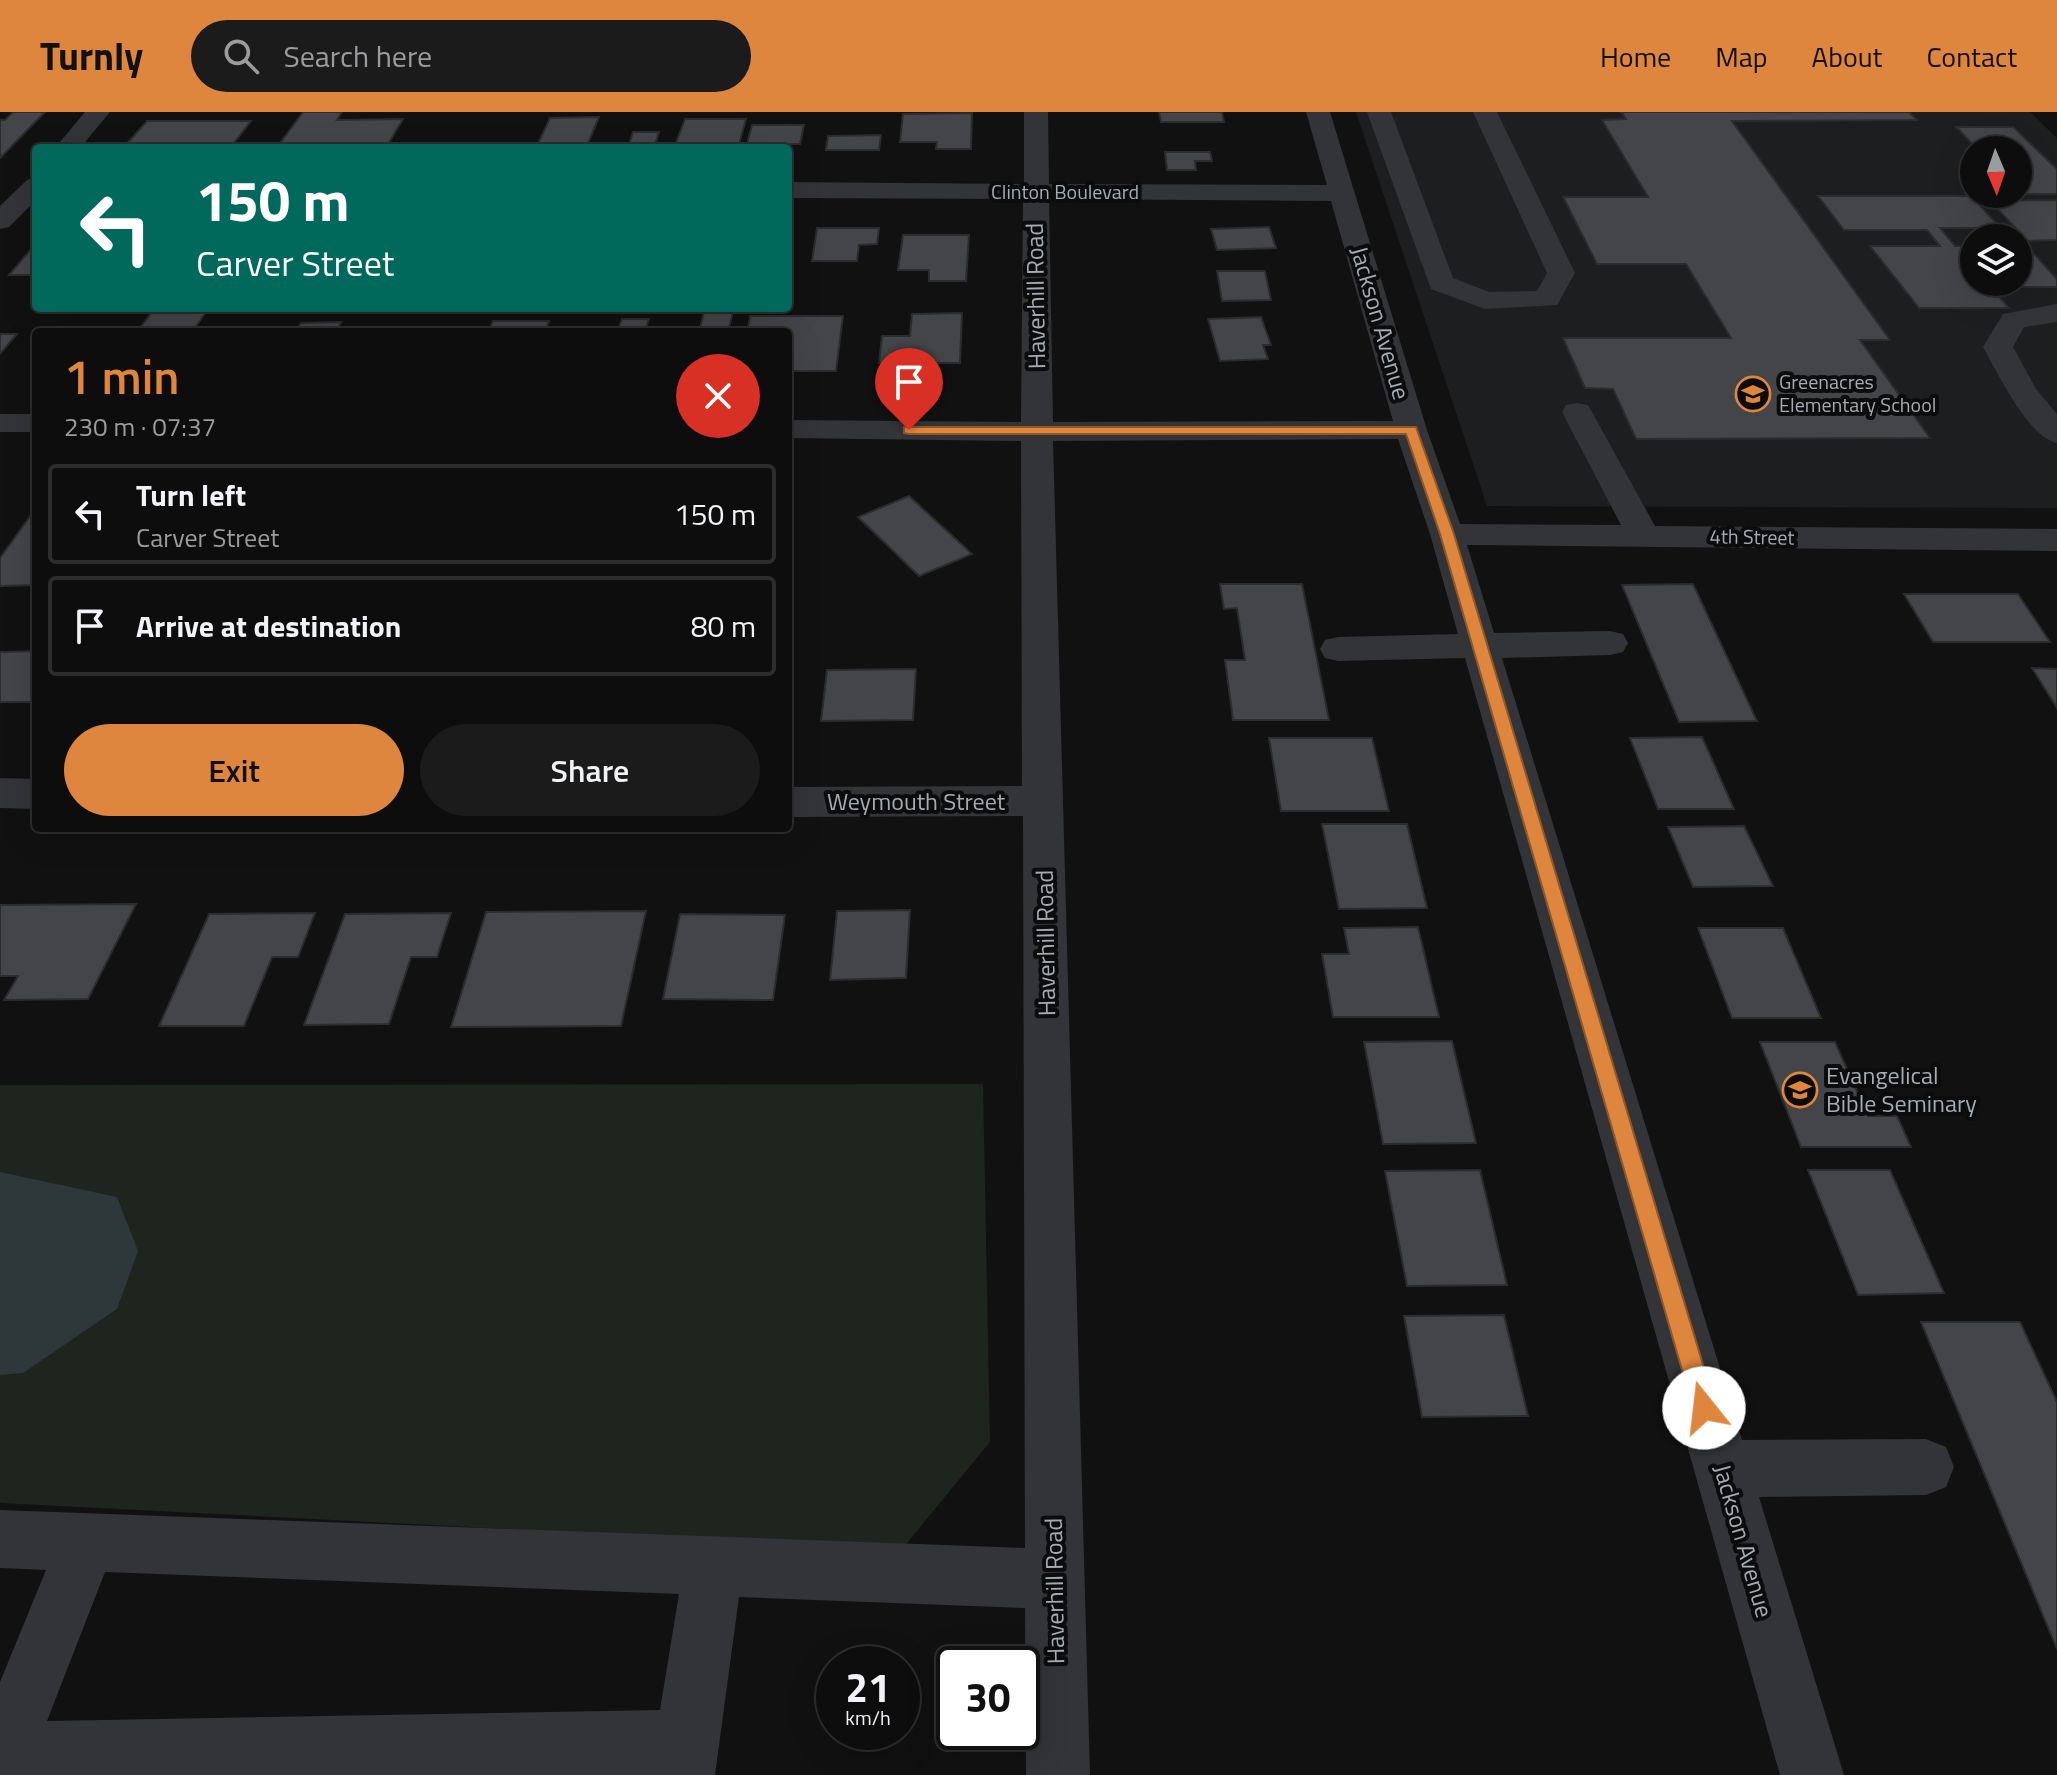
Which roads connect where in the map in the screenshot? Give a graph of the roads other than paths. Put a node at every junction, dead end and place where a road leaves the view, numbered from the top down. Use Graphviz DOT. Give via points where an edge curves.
graph roads {
  1 [pos="98,112"];
  2 [pos="1036,112"];
  3 [pos="1318,112"];
  4 [pos="1379,112"];
  5 [pos="1485,112"];
  6 [pos="70,144"];
  7 [pos="0,185"];
  8 [pos="32,185"];
  9 [pos="32,189"];
  10 [pos="792,190"];
  11 [pos="1034,192"];
  12 [pos="1342,193"];
  13 [pos="0,221"];
  14 [pos="2057,313"];
  15 [pos="1577,412"];
  16 [pos="0,423"];
  17 [pos="32,423"];
  18 [pos="792,429"];
  19 [pos="1411,430"];
  20 [pos="1037,432"];
  21 [pos="2057,434"];
  22 [pos="1447,534"];
  23 [pos="1644,536"];
  24 [pos="2057,540"];
  25 [pos="1610,643"];
  26 [pos="1480,646"];
  27 [pos="1338,649"];
  28 [pos="0,793"];
  29 [pos="32,794"];
  30 [pos="1043,801"];
  31 [pos="792,802"];
  32 [pos="1926,1467"];
  33 [pos="1722,1469"];
  34 [pos="0,1539"];
  35 [pos="87,1542"];
  36 [pos="714,1566"];
  37 [pos="1055,1579"];
  38 [pos="1,1756"];
  39 [pos="684,1758"];
  40 [pos="1058,1775"];
  41 [pos="1812,1775"];
  1 -- 6 [label="street"];
  2 -- 11 [label="street, Haverhill Road"];
  3 -- 12 [label="street, Jackson Avenue"];
  4 -- 5 [label="street" via="1441,283 1485,301 1547,299 1561,273"];
  7 -- 8 [label="street"];
  9 -- 13 [label="street"];
  10 -- 11 [label="street, Clinton Boulevard"];
  11 -- 12 [label="street, Clinton Boulevard"];
  11 -- 20 [label="street, Haverhill Road"];
  12 -- 19 [label="street, Jackson Avenue"];
  14 -- 21 [label="street" via="2013,320 1998,347 2023,392"];
  15 -- 23 [label="street"];
  16 -- 17 [label="street"];
  18 -- 20 [label="street"];
  19 -- 20 [label="street"];
  19 -- 22 [label="street, Jackson Avenue"];
  20 -- 30 [label="street, Haverhill Road"];
  22 -- 23 [label="street, 4th Street"];
  22 -- 26 [label="street, Jackson Avenue"];
  23 -- 24 [label="street, 4th Street"];
  25 -- 26 [label="street"];
  26 -- 27 [label="street"];
  26 -- 33 [label="street, Jackson Avenue"];
  28 -- 29 [label="street"];
  30 -- 31 [label="street, Weymouth Street"];
  30 -- 37 [label="street, Haverhill Road"];
  32 -- 33 [label="street"];
  33 -- 41 [label="street, Jackson Avenue"];
  34 -- 35 [label="street"];
  35 -- 36 [label="street"];
  35 -- 38 [label="street"];
  36 -- 37 [label="street"];
  36 -- 39 [label="street"];
  37 -- 40 [label="street, Haverhill Road"];
  38 -- 39 [label="street"];
}
